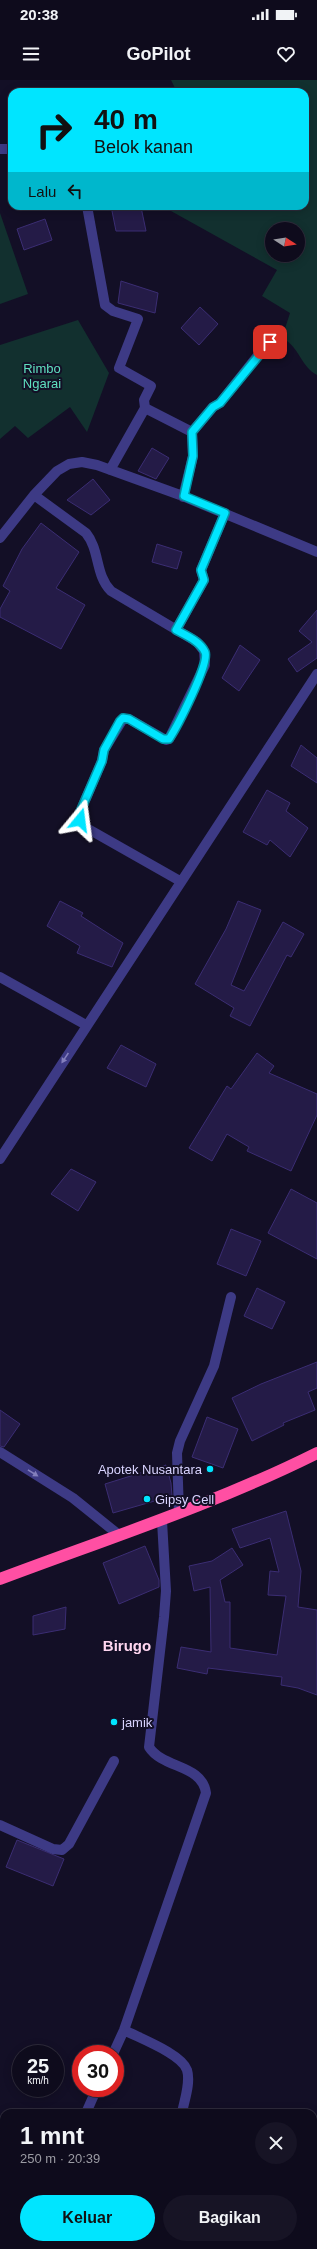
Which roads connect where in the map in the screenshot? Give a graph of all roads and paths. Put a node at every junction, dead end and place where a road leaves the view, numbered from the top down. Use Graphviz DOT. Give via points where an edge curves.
graph roads {
  1 [pos="88,210"];
  2 [pos="280,341"];
  3 [pos="145,408"];
  4 [pos="192,432"];
  5 [pos="110,470"];
  6 [pos="34,495"];
  7 [pos="184,496"];
  8 [pos="225,513"];
  9 [pos="0,538"];
  10 [pos="317,552"];
  11 [pos="176,630"];
  12 [pos="317,674"];
  13 [pos="180,881"];
  14 [pos="0,977"];
  15 [pos="86,1025"];
  16 [pos="0,1158"];
  17 [pos="231,1297"];
  18 [pos="0,1452"];
  19 [pos="317,1453"];
  20 [pos="179,1513"];
  21 [pos="162,1521"];
  22 [pos="119,1535"];
  23 [pos="0,1579"];
  24 [pos="114,1761"];
  25 [pos="0,1825"];
  26 [pos="124,2030"];
  27 [pos="117,2045"];
  28 [pos="93,2097"];
  29 [pos="88,2109"];
  30 [pos="183,2109"];
  1 -- 3 [label="street" via="105,305 113,311 138,319 119,368 151,386 144,400"];
  2 -- 4 [label="street" via="275,340 263,349 220,403 213,407"];
  3 -- 4 [label="street"];
  3 -- 5 [label="street"];
  4 -- 7 [label="street" via="193,456"];
  5 -- 6 [label="street" via="82,462 69,464 57,471"];
  5 -- 7 [label="street"];
  6 -- 9 [label="street"];
  6 -- 11 [label="street" via="92,540 103,584 111,592"];
  7 -- 8 [label="street"];
  8 -- 10 [label="street"];
  8 -- 11 [label="street" via="201,570 204,580"];
  11 -- 13 [label="street" via="197,642 206,657 201,674 175,729 166,740 123,718 104,750 102,761 80,812 80,820 83,826"];
  12 -- 13 [label="street"];
  13 -- 15 [label="street"];
  14 -- 15 [label="street"];
  15 -- 16 [label="street, one-way"];
  17 -- 20 [label="street" via="214,1366 180,1441 177,1454"];
  18 -- 22 [label="street, one-way" via="73,1498"];
  19 -- 20 [label="highway"];
  20 -- 21 [label="highway"];
  21 -- 22 [label="highway"];
  21 -- 26 [label="street" via="165,1604 149,1747 158,1757 198,1776 204,1782 206,1793"];
  22 -- 23 [label="highway"];
  24 -- 25 [label="street" via="70,1844 62,1850 53,1849"];
  26 -- 27 [label="street"];
  26 -- 30 [label="street" via="181,2059 188,2071"];
  28 -- 29 [label="street"];
}
